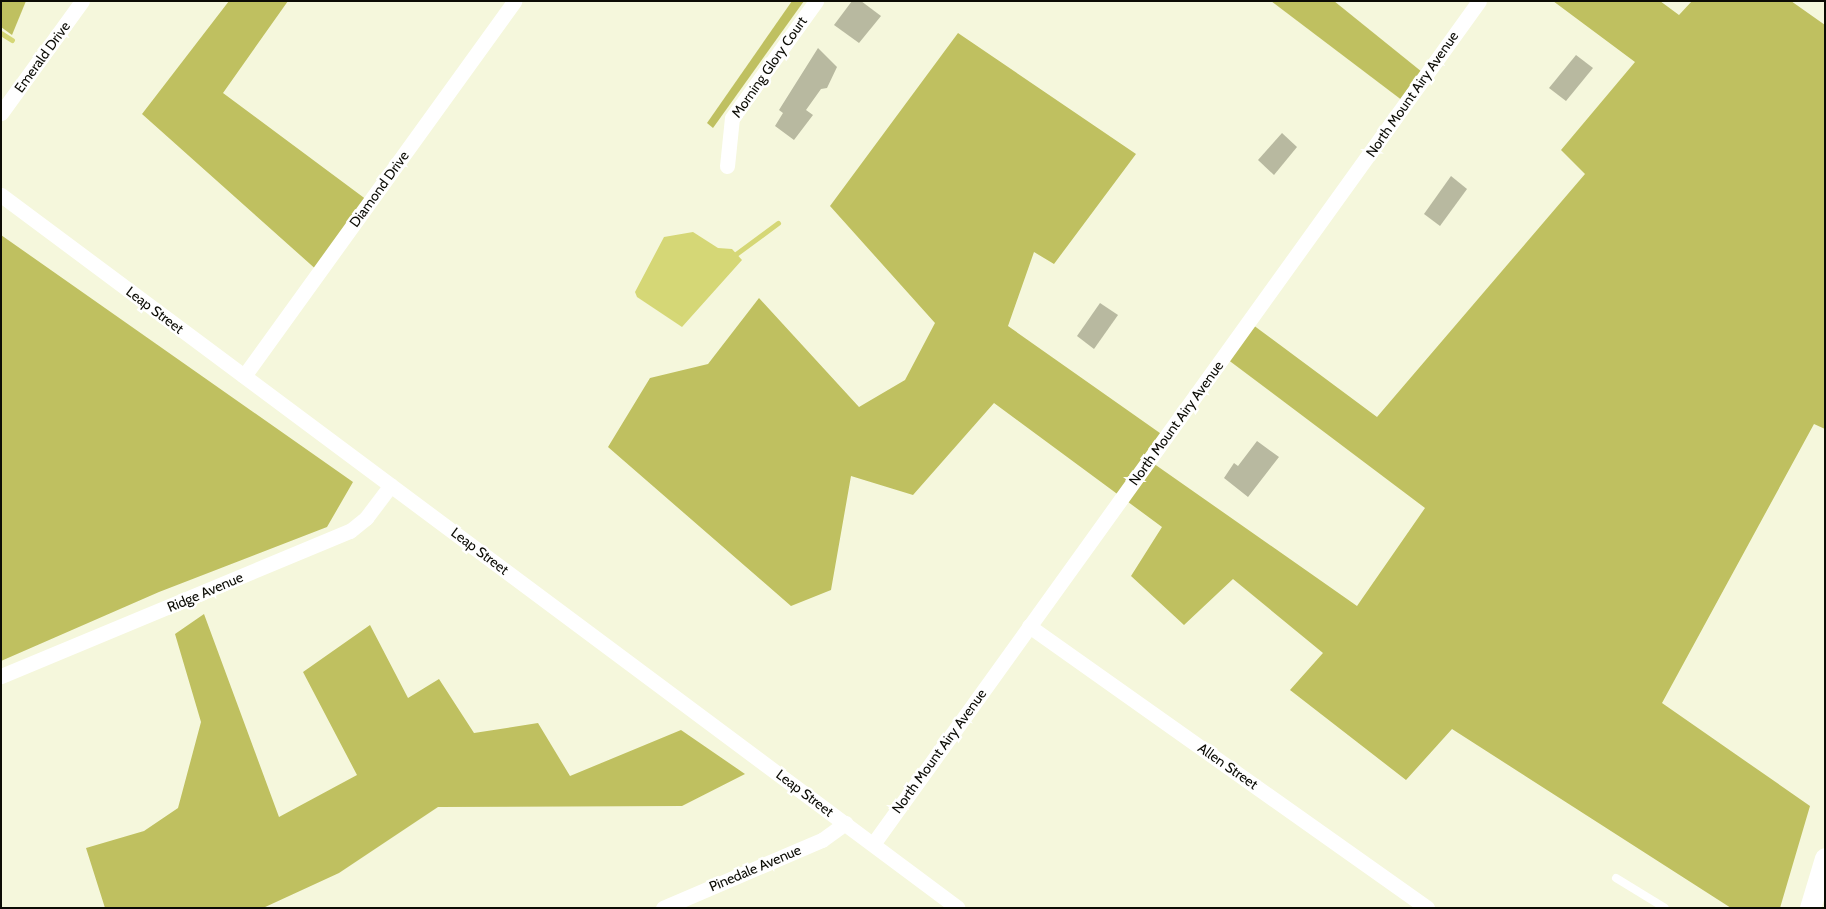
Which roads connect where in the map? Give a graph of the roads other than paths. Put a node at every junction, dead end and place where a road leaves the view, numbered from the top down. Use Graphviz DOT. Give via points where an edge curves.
graph roads {
  1 [pos="82,1"];
  2 [pos="514,1"];
  3 [pos="816,1"];
  4 [pos="1479,1"];
  5 [pos="1,113"];
  6 [pos="727,166"];
  7 [pos="1,195"];
  8 [pos="244,376"];
  9 [pos="392,485"];
  10 [pos="1029,626"];
  11 [pos="1,676"];
  12 [pos="845,823"];
  13 [pos="872,844"];
  14 [pos="1825,858"];
  15 [pos="1616,878"];
  16 [pos="663,908"];
  17 [pos="958,908"];
  18 [pos="1427,908"];
  19 [pos="1665,908"];
  20 [pos="1810,908"];
  1 -- 5 [label="street, Emerald Drive"];
  2 -- 8 [label="street, Diamond Drive"];
  3 -- 6 [label="street, Morning Glory Court" via="732,118"];
  4 -- 10 [label="street, North Mount Airy Avenue"];
  7 -- 8 [label="street, Leap Street"];
  8 -- 9 [label="street, Leap Street"];
  9 -- 11 [label="street, Ridge Avenue" via="366,518 350,531"];
  9 -- 12 [label="street, Leap Street"];
  10 -- 13 [label="street, North Mount Airy Avenue"];
  10 -- 18 [label="street, Allen Street"];
  12 -- 13 [label="street, Leap Street"];
  12 -- 16 [label="street, Pinedale Avenue" via="822,840"];
  13 -- 17 [label="street, Leap Street"];
  14 -- 20 [label="main road"];
  15 -- 19 [label="lane"];
}
